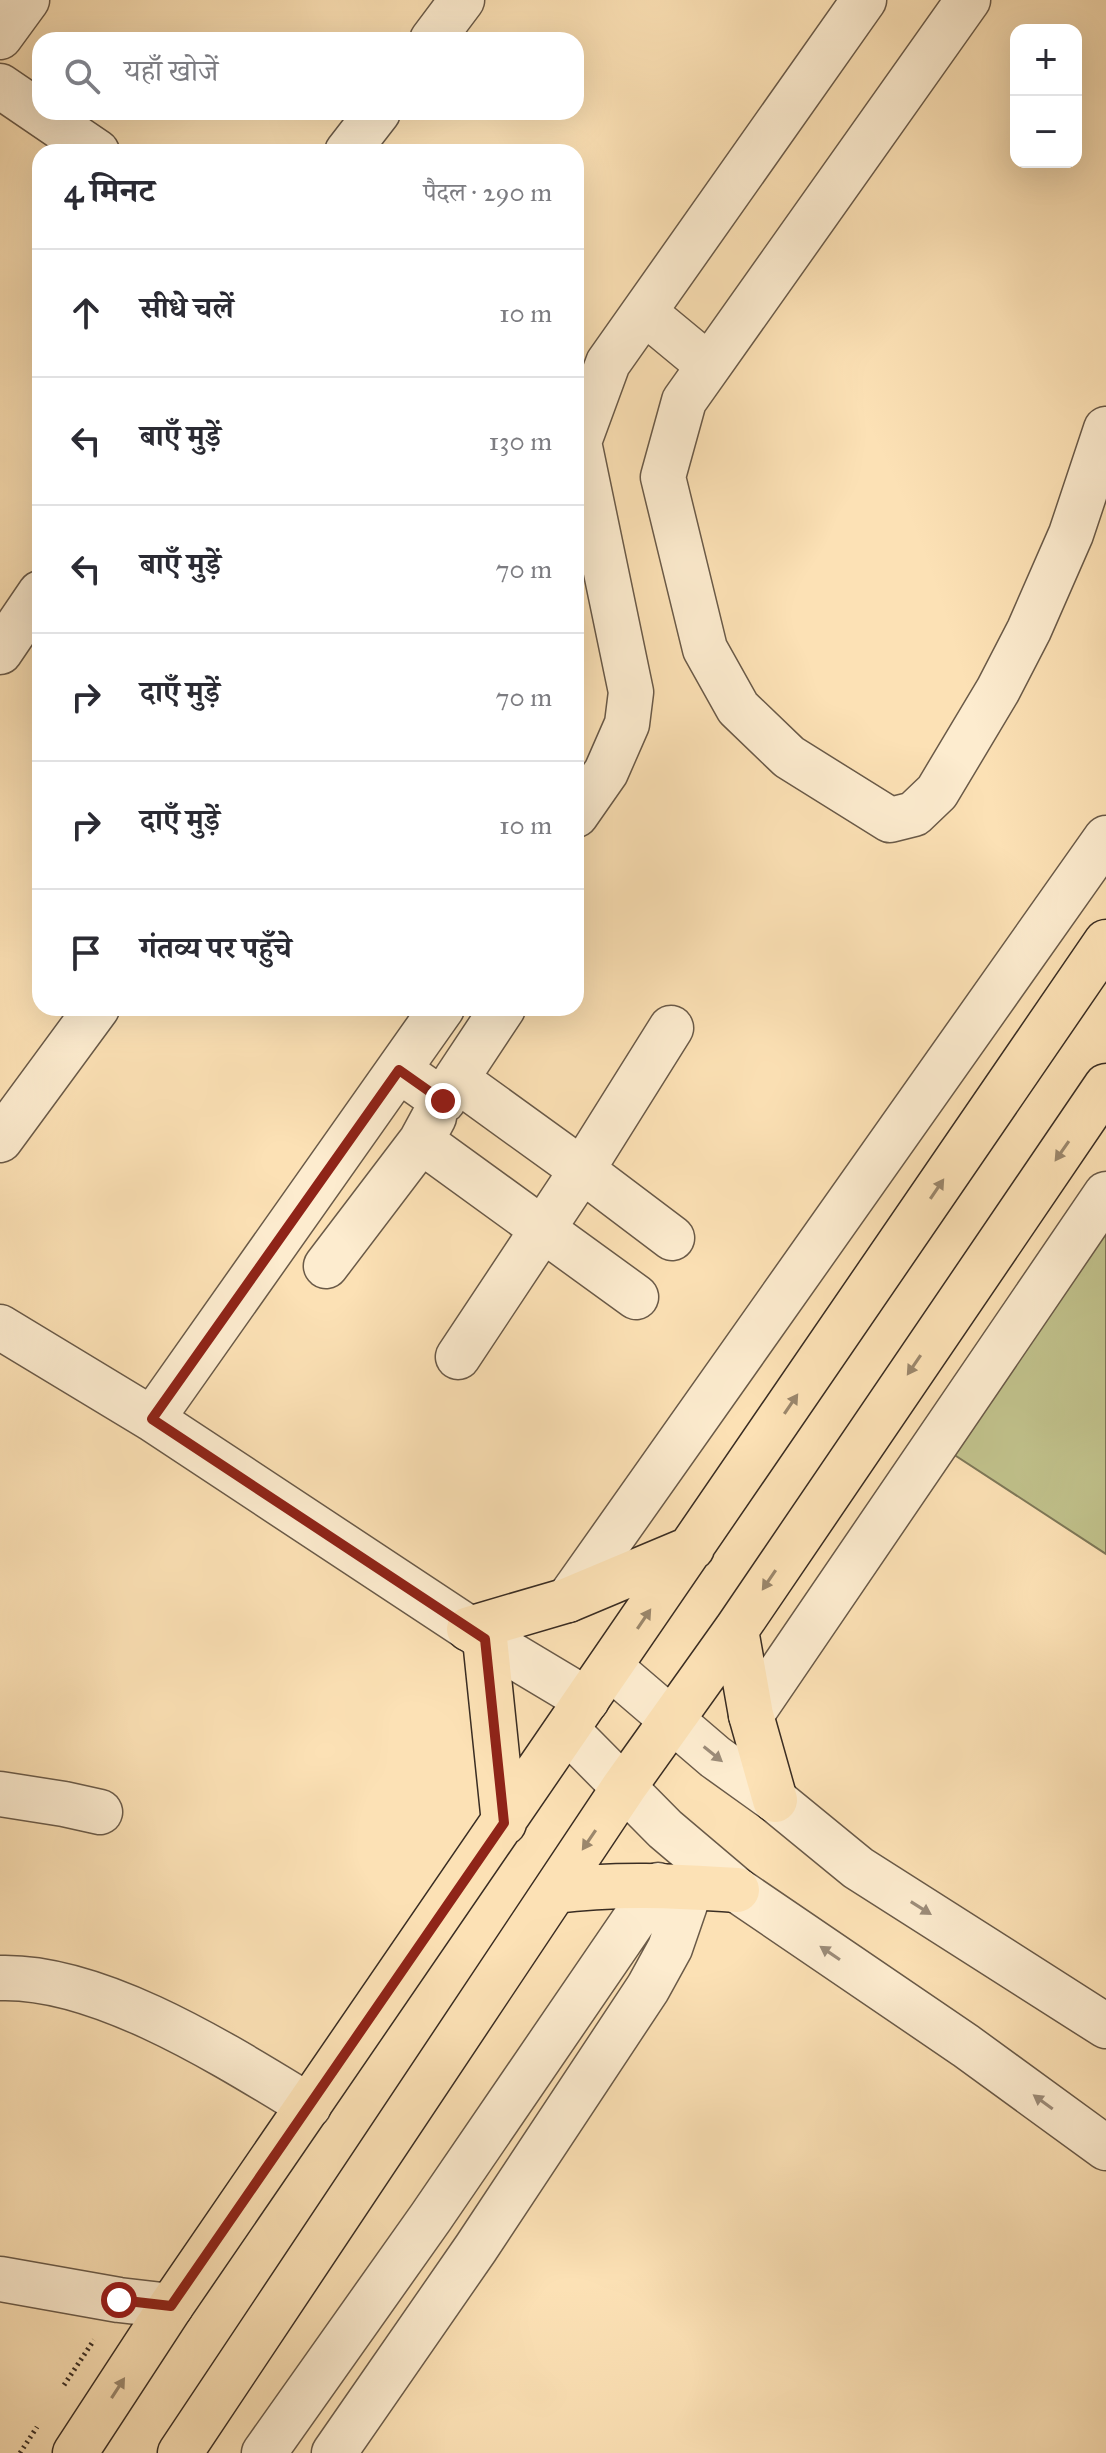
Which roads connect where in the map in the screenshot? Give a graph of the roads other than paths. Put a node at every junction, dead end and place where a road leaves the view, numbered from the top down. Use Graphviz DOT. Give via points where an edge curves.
graph roads {
  1 [pos="27,0"];
  2 [pos="462,0"];
  3 [pos="864,0"];
  4 [pos="968,0"];
  5 [pos="438,32"];
  6 [pos="0,37"];
  7 [pos="0,86"];
  8 [pos="32,108"];
  9 [pos="50,120"];
  10 [pos="372,120"];
  11 [pos="85,144"];
  12 [pos="353,144"];
  13 [pos="644,312"];
  14 [pos="708,365"];
  15 [pos="584,428"];
  16 [pos="1106,429"];
  17 [pos="584,466"];
  18 [pos="32,605"];
  19 [pos="0,652"];
  20 [pos="584,804"];
  21 [pos="1106,838"];
  22 [pos="1106,942"];
  23 [pos="91,1016"];
  24 [pos="436,1016"];
  25 [pos="498,1016"];
  26 [pos="671,1028"];
  27 [pos="399,1070"];
  28 [pos="1106,1086"];
  29 [pos="449,1090"];
  30 [pos="0,1140"];
  31 [pos="421,1141"];
  32 [pos="582,1170"];
  33 [pos="1106,1194"];
  34 [pos="542,1231"];
  35 [pos="672,1238"];
  36 [pos="326,1266"];
  37 [pos="636,1297"];
  38 [pos="0,1327"];
  39 [pos="458,1357"];
  40 [pos="152,1419"];
  41 [pos="692,1548"];
  42 [pos="568,1600"];
  43 [pos="736,1630"];
  44 [pos="477,1634"];
  45 [pos="588,1699"];
  46 [pos="751,1715"];
  47 [pos="673,1720"];
  48 [pos="624,1787"];
  49 [pos="0,1794"];
  50 [pos="775,1800"];
  51 [pos="100,1812"];
  52 [pos="504,1823"];
  53 [pos="674,1886"];
  54 [pos="737,1890"];
  55 [pos="555,1891"];
  56 [pos="0,1978"];
  57 [pos="1106,2026"];
  58 [pos="309,2106"];
  59 [pos="1106,2148"];
  60 [pos="431,2217"];
  61 [pos="476,2248"];
  62 [pos="0,2279"];
  63 [pos="171,2306"];
  64 [pos="75,2453"];
  65 [pos="180,2453"];
  66 [pos="264,2453"];
  67 [pos="334,2453"];
  1 -- 6 [label="street"];
  2 -- 5 [label="street"];
  3 -- 13 [label="street"];
  4 -- 14 [label="street"];
  7 -- 8 [label="street"];
  9 -- 11 [label="street"];
  10 -- 12 [label="street"];
  13 -- 14 [label="street"];
  13 -- 15 [label="street" via="608,363"];
  14 -- 16 [label="street" via="684,401 663,477 705,649 738,708 789,757 890,820 914,814 937,792 998,690 1071,534"];
  17 -- 20 [label="street" via="631,692 627,724 606,772"];
  18 -- 19 [label="street"];
  21 -- 42 [label="street"];
  41 -- 22 [label="main road, one-way"];
  23 -- 30 [label="street"];
  24 -- 27 [label="street"];
  25 -- 29 [label="street"];
  26 -- 32 [label="street"];
  27 -- 29 [label="street"];
  27 -- 40 [label="street"];
  28 -- 43 [label="main road, one-way"];
  29 -- 31 [label="street"];
  29 -- 32 [label="street"];
  31 -- 34 [label="street"];
  31 -- 36 [label="street"];
  32 -- 34 [label="street"];
  32 -- 35 [label="street"];
  33 -- 46 [label="street"];
  34 -- 37 [label="street"];
  34 -- 39 [label="street"];
  38 -- 40 [label="street"];
  40 -- 44 [label="street"];
  41 -- 42 [label="main road"];
  45 -- 41 [label="main road, one-way"];
  42 -- 44 [label="main road"];
  43 -- 46 [label="main road"];
  43 -- 47 [label="main road"];
  44 -- 45 [label="street"];
  44 -- 52 [label="main road"];
  45 -- 47 [label="street"];
  45 -- 48 [label="street"];
  45 -- 52 [label="main road"];
  46 -- 50 [label="main road"];
  47 -- 48 [label="main road"];
  47 -- 50 [label="street, one-way"];
  48 -- 54 [label="street"];
  48 -- 55 [label="main road, one-way"];
  49 -- 51 [label="street"];
  50 -- 57 [label="street, one-way" via="858,1868"];
  52 -- 58 [label="main road"];
  53 -- 54 [label="main road"];
  53 -- 55 [label="main road"];
  53 -- 60 [label="street"];
  53 -- 61 [label="street" via="670,1948"];
  59 -- 54 [label="street, one-way"];
  55 -- 65 [label="main road"];
  56 -- 58 [label="street" via="113,2001"];
  58 -- 63 [label="main road"];
  60 -- 61 [label="street"];
  60 -- 66 [label="street"];
  61 -- 67 [label="street"];
  62 -- 63 [label="street"];
  64 -- 63 [label="main road, one-way"];
}
